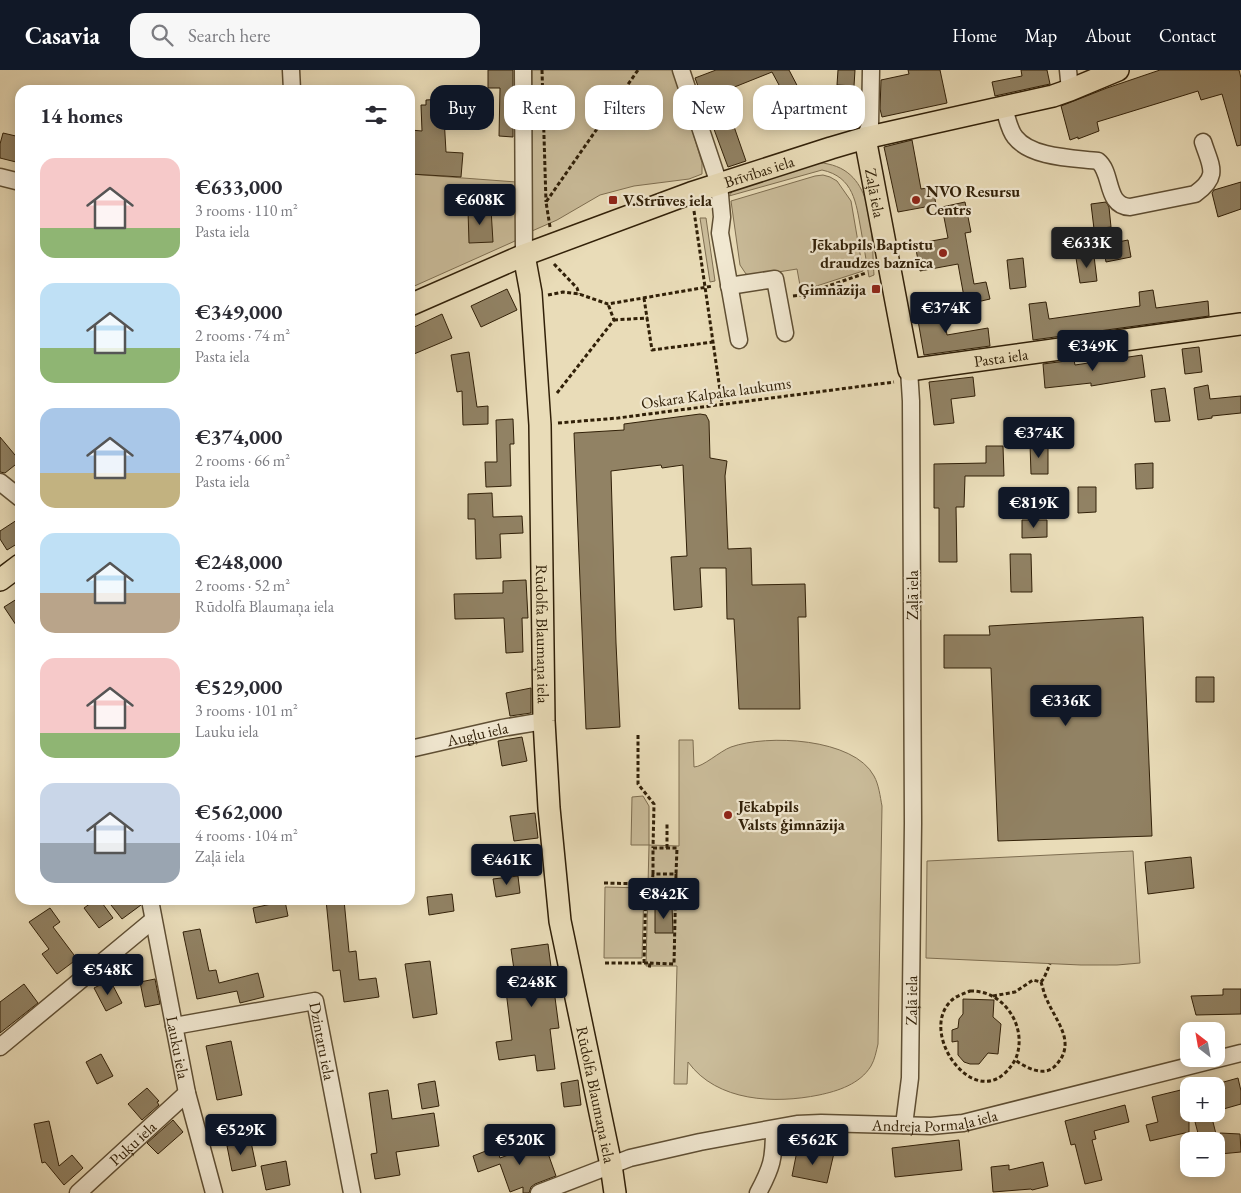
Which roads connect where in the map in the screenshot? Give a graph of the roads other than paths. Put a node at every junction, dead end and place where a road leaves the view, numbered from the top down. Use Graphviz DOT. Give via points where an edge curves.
graph roads {
  1 [pos="291,70"];
  2 [pos="523,70"];
  3 [pos="680,70"];
  4 [pos="871,70"];
  5 [pos="1118,70"];
  6 [pos="1069,80"];
  7 [pos="292,85"];
  8 [pos="1004,108"];
  9 [pos="864,138"];
  10 [pos="1203,142"];
  11 [pos="0,177"];
  12 [pos="15,181"];
  13 [pos="718,184"];
  14 [pos="524,255"];
  15 [pos="729,285"];
  16 [pos="415,303"];
  17 [pos="1241,324"];
  18 [pos="785,333"];
  19 [pos="739,340"];
  20 [pos="902,376"];
  21 [pos="0,482"];
  22 [pos="15,494"];
  23 [pos="15,569"];
  24 [pos="0,580"];
  25 [pos="544,721"];
  26 [pos="415,748"];
  27 [pos="150,905"];
  28 [pos="152,920"];
  29 [pos="174,1026"];
  30 [pos="0,1047"];
  31 [pos="1241,1053"];
  32 [pos="187,1093"];
  33 [pos="904,1125"];
  34 [pos="774,1129"];
  35 [pos="611,1165"];
  36 [pos="78,1193"];
  37 [pos="214,1193"];
  38 [pos="352,1193"];
  39 [pos="540,1193"];
  40 [pos="615,1193"];
  41 [pos="758,1193"];
  1 -- 7 [label="street"];
  2 -- 14 [label="street, Rūdolfa Blaumaņa iela"];
  3 -- 13 [label="street"];
  4 -- 9 [label="street, Zaļā iela" via="870,126"];
  5 -- 6 [label="main road, Brīvības iela"];
  6 -- 8 [label="main road, Brīvības iela"];
  8 -- 9 [label="main road, Brīvības iela"];
  8 -- 10 [label="street" via="1015,137 1034,151 1098,161 1103,165 1112,195 1123,207 1195,194 1203,188 1210,180 1212,168"];
  9 -- 13 [label="main road, Brīvības iela"];
  9 -- 20 [label="main road, Zaļā iela"];
  11 -- 12 [label="street"];
  13 -- 14 [label="main road, Brīvības iela"];
  13 -- 15 [label="street" via="722,217 720,234"];
  14 -- 16 [label="main road, Brīvības iela"];
  14 -- 25 [label="main road, Rūdolfa Blaumaņa iela" via="531,293 540,425"];
  15 -- 18 [label="street" via="775,279"];
  15 -- 19 [label="street"];
  17 -- 20 [label="main road, Pasta iela"];
  20 -- 33 [label="street, Zaļā iela" via="911,401 910,1078"];
  21 -- 22 [label="street"];
  23 -- 24 [label="main road"];
  25 -- 26 [label="street, Augļu iela"];
  25 -- 35 [label="main road, Rūdolfa Blaumaņa iela" via="560,921"];
  27 -- 28 [label="street, Lauku iela"];
  28 -- 29 [label="street, Lauku iela"];
  28 -- 30 [label="street"];
  29 -- 32 [label="street, Lauku iela"];
  29 -- 38 [label="street, Dzintaru iela" via="315,1001"];
  31 -- 33 [label="street, Andreja Pormaļa iela" via="963,1123"];
  32 -- 36 [label="street, Puķu iela"];
  32 -- 37 [label="street, Lauku iela"];
  33 -- 34 [label="street, Andreja Pormaļa iela" via="821,1123"];
  34 -- 35 [label="street, Andreja Pormaļa iela" via="700,1142"];
  34 -- 41 [label="street" via="770,1168"];
  35 -- 39 [label="street, Andreja Pormaļa iela"];
  35 -- 40 [label="main road, Rūdolfa Blaumaņa iela"];
}
